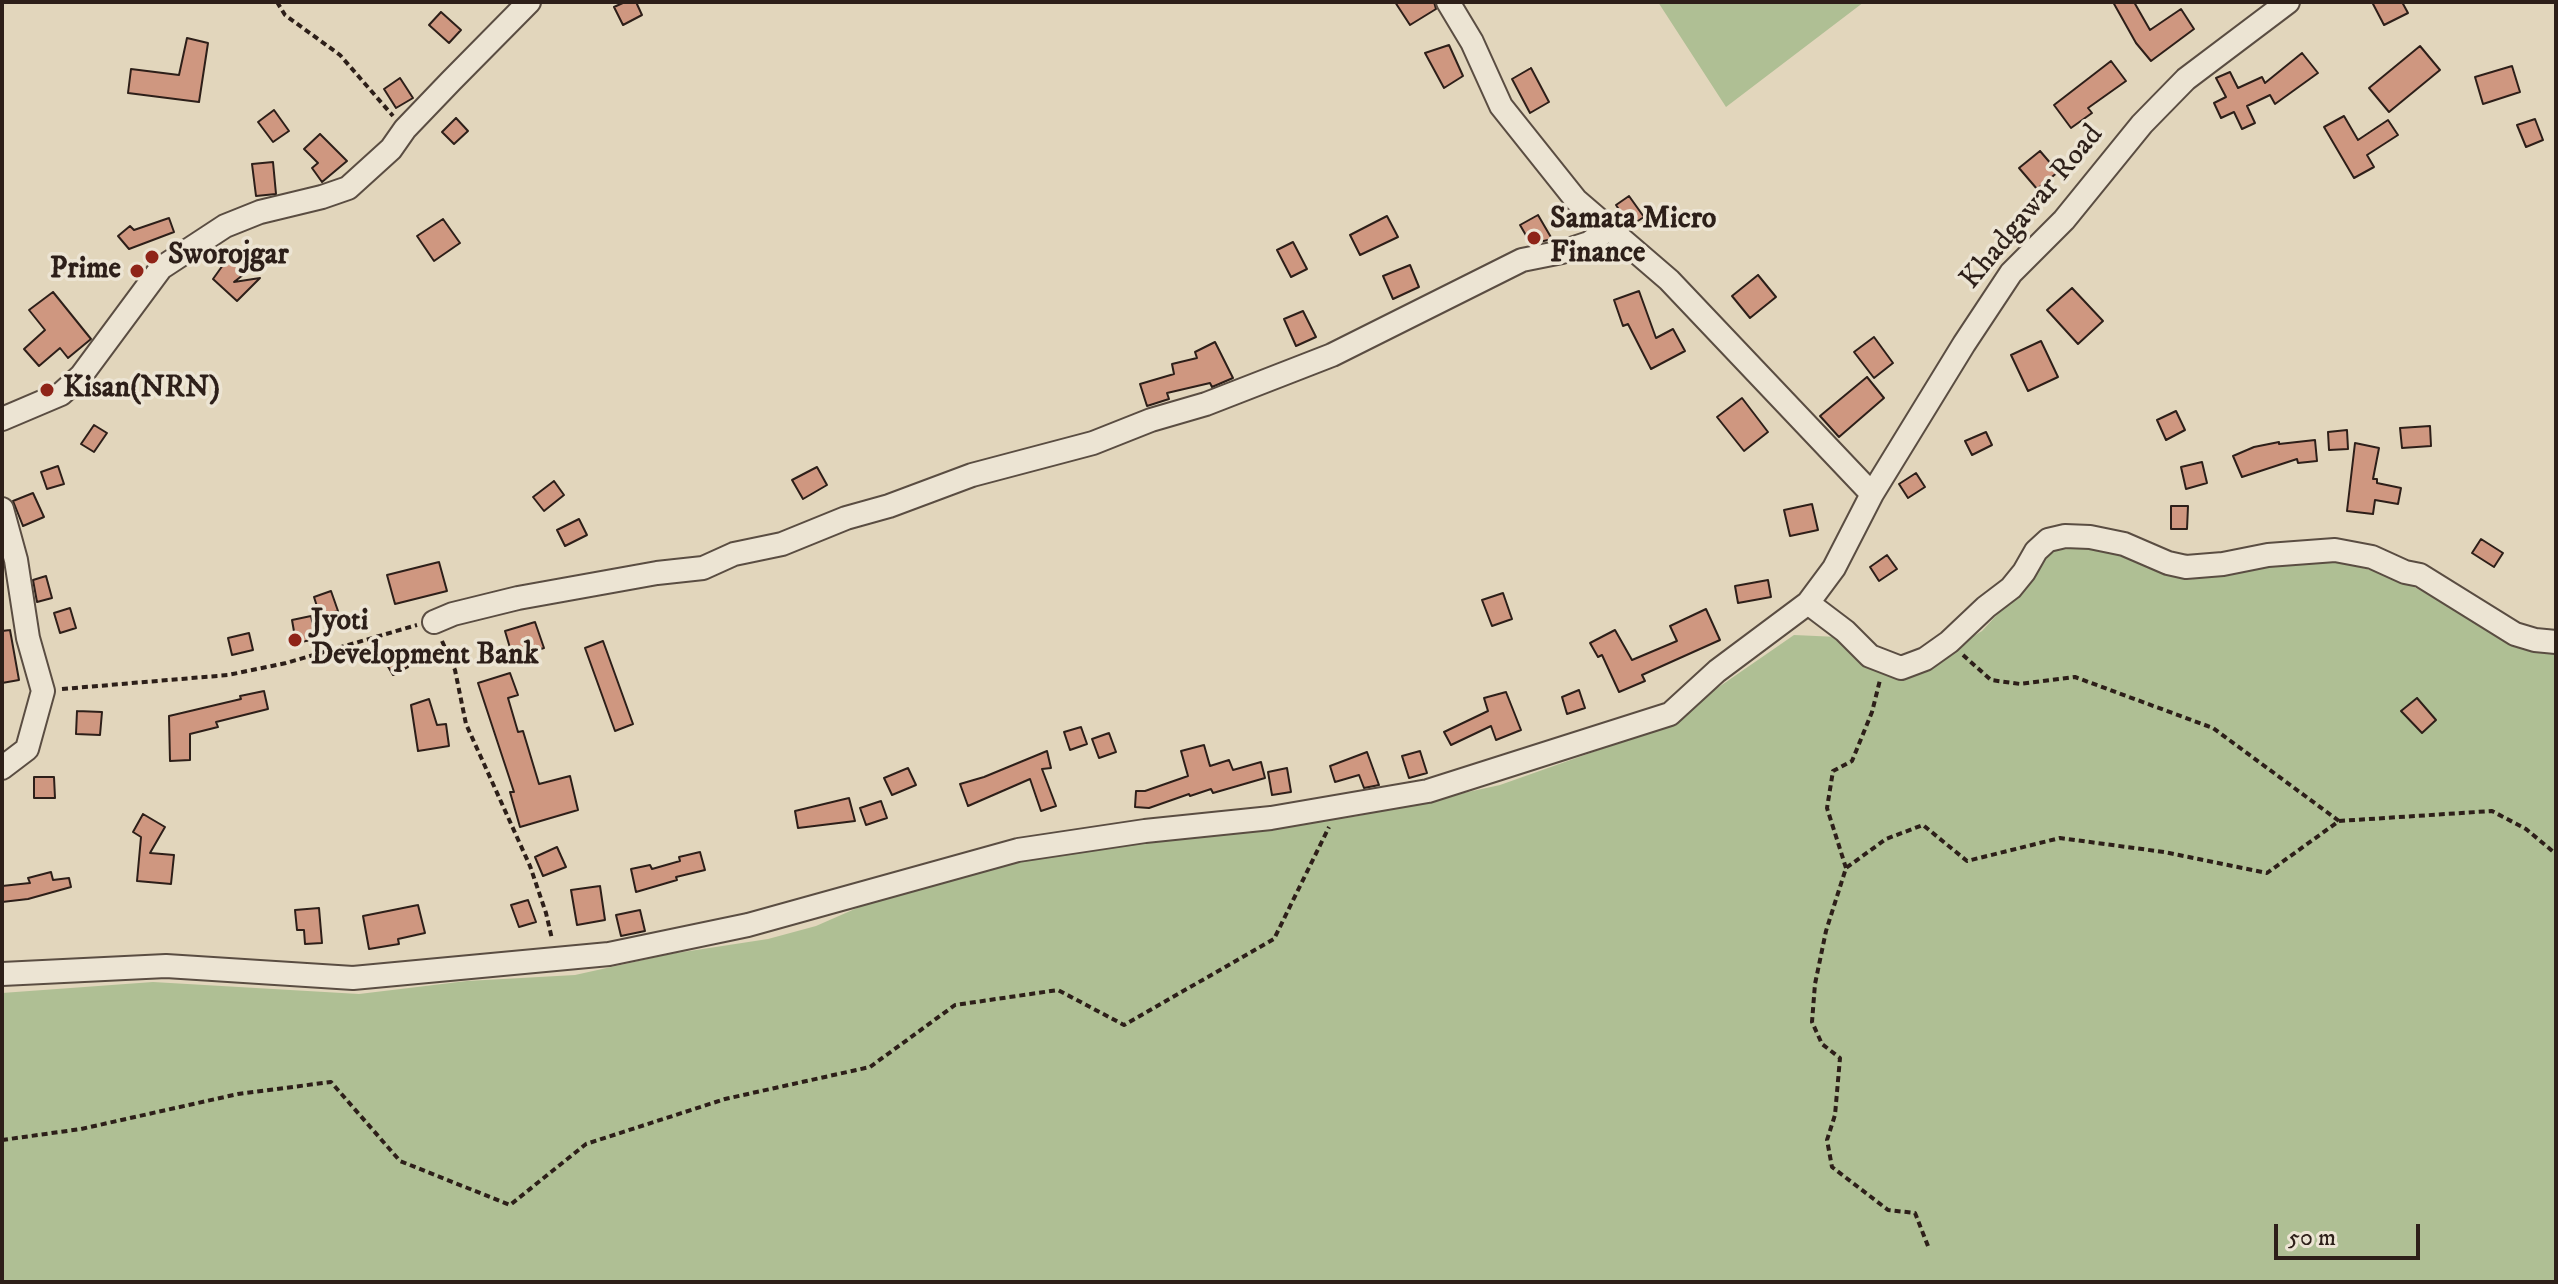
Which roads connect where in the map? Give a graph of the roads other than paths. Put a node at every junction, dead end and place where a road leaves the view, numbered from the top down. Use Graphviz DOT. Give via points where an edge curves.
graph roads {
  1 [pos="529,2"];
  2 [pos="1448,2"];
  3 [pos="2288,2"];
  4 [pos="1610,228"];
  5 [pos="2,419"];
  6 [pos="1872,494"];
  7 [pos="2,509"];
  8 [pos="1808,603"];
  9 [pos="434,622"];
  10 [pos="2556,642"];
  11 [pos="2,768"];
  12 [pos="2,974"];
  1 -- 5 [label="street" via="348,188 225,226 161,268 81,376 61,394"];
  2 -- 4 [label="street" via="1501,106 1576,200"];
  3 -- 6 [label="street, Khadgawar Road" via="2186,79 2011,273"];
  4 -- 6 [label="street" via="1669,280"];
  4 -- 9 [label="street" via="1589,243 1522,260 1332,355 1093,443 972,475 703,568 518,598"];
  6 -- 8 [label="street, Khadgawar Road" via="1834,568"];
  7 -- 11 [label="street" via="43,691 27,749"];
  8 -- 10 [label="street" via="1870,656 1901,668 1949,642 2011,588 2048,540 2090,537 2186,567 2335,550 2372,557 2420,575 2515,634"];
  8 -- 12 [label="street, Khadgawar Road" via="1717,671 1670,714 1428,791 1271,818 1018,850 748,925 609,954 353,978 166,966"];
}
